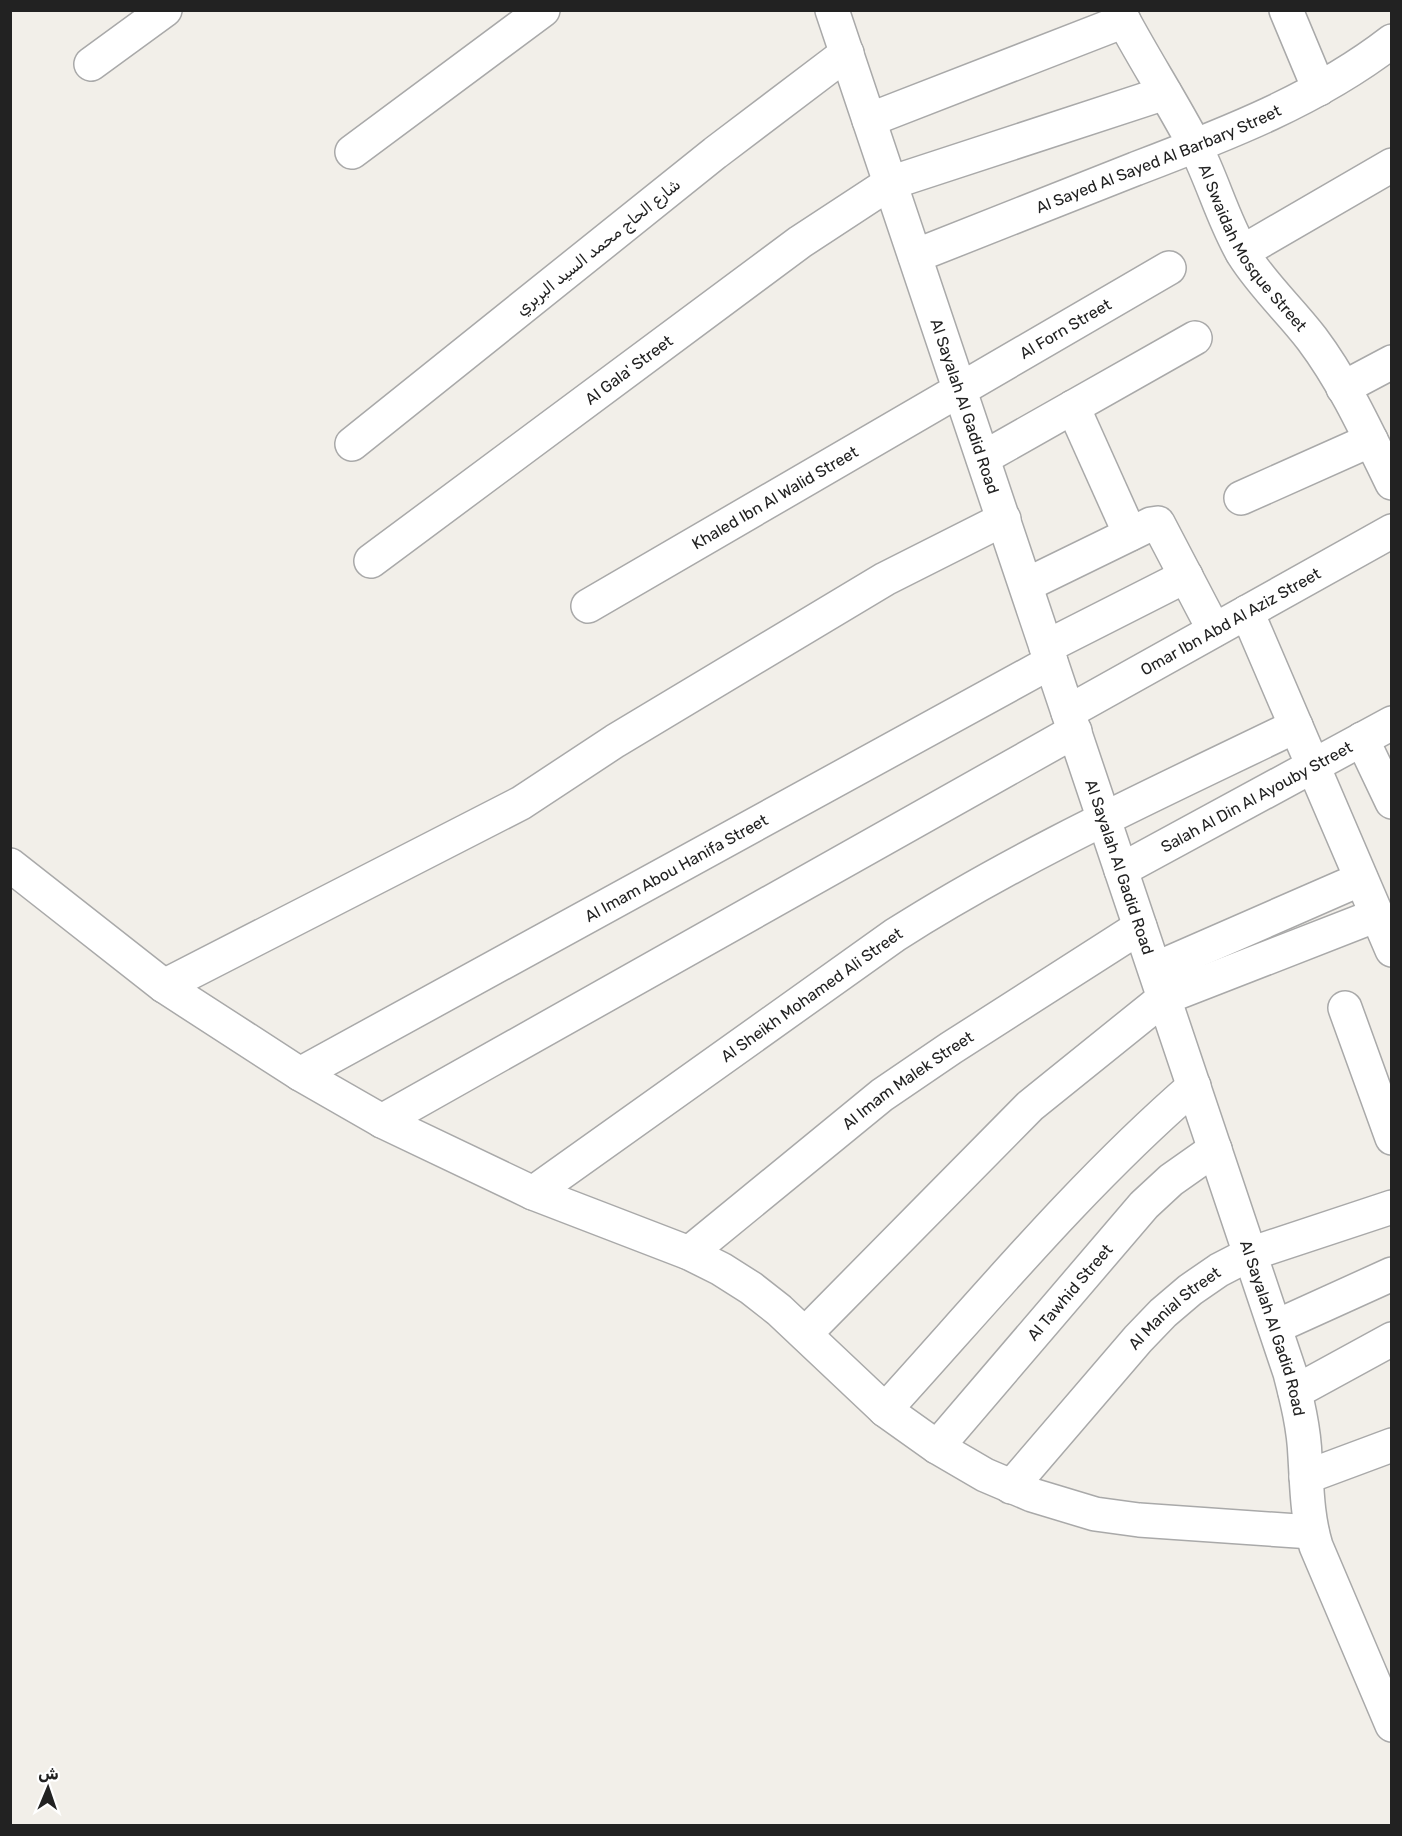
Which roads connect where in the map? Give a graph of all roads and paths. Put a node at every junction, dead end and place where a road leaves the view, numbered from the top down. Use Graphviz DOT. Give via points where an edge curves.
graph roads {
  1 [pos="165,10"];
  2 [pos="543,10"];
  3 [pos="832,10"];
  4 [pos="1286,10"];
  5 [pos="1121,16"];
  6 [pos="847,53"];
  7 [pos="1387,55"];
  8 [pos="91,64"];
  9 [pos="1319,89"];
  10 [pos="1165,93"];
  11 [pos="869,120"];
  12 [pos="1195,146"];
  13 [pos="352,152"];
  14 [pos="1392,165"];
  15 [pos="890,183"];
  16 [pos="1242,252"];
  17 [pos="915,256"];
  18 [pos="1169,268"];
  19 [pos="1195,338"];
  20 [pos="1392,362"];
  21 [pos="959,388"];
  22 [pos="1343,388"];
  23 [pos="1073,407"];
  24 [pos="1371,440"];
  25 [pos="352,444"];
  26 [pos="983,458"];
  27 [pos="1392,483"];
  28 [pos="1241,498"];
  29 [pos="1004,519"];
  30 [pos="1392,531"];
  31 [pos="1130,534"];
  32 [pos="371,561"];
  33 [pos="1186,576"];
  34 [pos="1026,585"];
  35 [pos="588,606"];
  36 [pos="1247,612"];
  37 [pos="1214,630"];
  38 [pos="1049,654"];
  39 [pos="1071,722"];
  40 [pos="1392,723"];
  41 [pos="1296,726"];
  42 [pos="1362,739"];
  43 [pos="1312,766"];
  44 [pos="1392,801"];
  45 [pos="1104,819"];
  46 [pos="10,865"];
  47 [pos="1121,870"];
  48 [pos="1361,879"];
  49 [pos="1377,915"];
  50 [pos="1140,927"];
  51 [pos="1392,950"];
  52 [pos="1159,984"];
  53 [pos="164,986"];
  54 [pos="1345,1008"];
  55 [pos="300,1074"];
  56 [pos="1194,1086"];
  57 [pos="382,1121"];
  58 [pos="1392,1138"];
  59 [pos="1215,1149"];
  60 [pos="533,1193"];
  61 [pos="1392,1207"];
  62 [pos="689,1253"];
  63 [pos="1251,1254"];
  64 [pos="1392,1274"];
  65 [pos="1275,1327"];
  66 [pos="805,1334"];
  67 [pos="1392,1339"];
  68 [pos="1295,1392"];
  69 [pos="885,1410"];
  70 [pos="1392,1445"];
  71 [pos="937,1447"];
  72 [pos="1306,1477"];
  73 [pos="1011,1487"];
  74 [pos="1312,1532"];
  75 [pos="1392,1725"];
  1 -- 8 [label="street"];
  2 -- 13 [label="street"];
  3 -- 6 [label="street, Al Sayalah Al Gadid Road"];
  4 -- 9 [label="street"];
  5 -- 10 [label="street, Al Swaidah Mosque Street"];
  5 -- 11 [label="street"];
  6 -- 11 [label="street, Al Sayalah Al Gadid Road"];
  6 -- 25 [label="street, شارع الحاج محمد السيد البربري" via="732,139"];
  7 -- 9 [label="street, Al Sayed Al Sayed Al Barbary Street"];
  9 -- 12 [label="street, Al Sayed Al Sayed Al Barbary Street"];
  10 -- 12 [label="street, Al Swaidah Mosque Street"];
  10 -- 15 [label="street, Al Gala' Street"];
  11 -- 15 [label="street, Al Sayalah Al Gadid Road"];
  12 -- 16 [label="street, Al Swaidah Mosque Street"];
  12 -- 17 [label="street, Al Sayed Al Sayed Al Barbary Street"];
  14 -- 16 [label="street"];
  15 -- 17 [label="street, Al Sayalah Al Gadid Road"];
  15 -- 32 [label="street, Al Gala' Street" via="791,249"];
  16 -- 22 [label="street, Al Swaidah Mosque Street" via="1312,340"];
  17 -- 21 [label="street, Al Sayalah Al Gadid Road"];
  18 -- 21 [label="street, Al Forn Street"];
  19 -- 23 [label="street"];
  20 -- 22 [label="street"];
  21 -- 26 [label="street, Al Sayalah Al Gadid Road"];
  21 -- 35 [label="street, Khaled Ibn Al Walid Street"];
  22 -- 24 [label="street, Al Swaidah Mosque Street"];
  23 -- 26 [label="street"];
  23 -- 31 [label="street"];
  24 -- 27 [label="street, Al Swaidah Mosque Street"];
  24 -- 28 [label="street"];
  26 -- 29 [label="street, Al Sayalah Al Gadid Road"];
  29 -- 34 [label="street, Al Sayalah Al Gadid Road"];
  29 -- 53 [label="street" via="875,585 615,741 521,803"];
  30 -- 36 [label="street, Omar Ibn Abd Al Aziz Street"];
  31 -- 33 [label="street" via="1159,524"];
  31 -- 34 [label="street"];
  33 -- 37 [label="street"];
  33 -- 38 [label="street, Al Imam Abou Hanifa Street"];
  34 -- 38 [label="street, Al Sayalah Al Gadid Road"];
  36 -- 37 [label="street, Omar Ibn Abd Al Aziz Street"];
  36 -- 41 [label="street"];
  37 -- 39 [label="street, Omar Ibn Abd Al Aziz Street"];
  38 -- 39 [label="street, Al Sayalah Al Gadid Road"];
  38 -- 55 [label="street, Al Imam Abou Hanifa Street"];
  39 -- 45 [label="street, Al Sayalah Al Gadid Road"];
  39 -- 57 [label="street, Omar Ibn Abd Al Aziz Street"];
  40 -- 42 [label="street, Salah Al Din Al Ayouby Street"];
  41 -- 43 [label="street"];
  41 -- 45 [label="street, Al Sheikh Mohamed Ali Street"];
  42 -- 43 [label="street, Salah Al Din Al Ayouby Street"];
  42 -- 44 [label="street"];
  43 -- 47 [label="street, Salah Al Din Al Ayouby Street"];
  43 -- 48 [label="street"];
  45 -- 47 [label="street, Al Sayalah Al Gadid Road"];
  45 -- 60 [label="street, Al Sheikh Mohamed Ali Street" via="997,873 895,935"];
  46 -- 53 [label="street"];
  47 -- 50 [label="street, Al Sayalah Al Gadid Road"];
  48 -- 49 [label="street"];
  48 -- 52 [label="street"];
  49 -- 51 [label="street"];
  49 -- 52 [label="street"];
  50 -- 52 [label="street, Al Sayalah Al Gadid Road"];
  50 -- 62 [label="street, Al Imam Malek Street" via="891,1089"];
  52 -- 56 [label="street, Al Sayalah Al Gadid Road"];
  52 -- 66 [label="street" via="1030,1106"];
  53 -- 55 [label="street"];
  54 -- 58 [label="street"];
  55 -- 57 [label="street"];
  56 -- 59 [label="street, Al Sayalah Al Gadid Road"];
  56 -- 69 [label="street" via="1075,1200"];
  57 -- 60 [label="street"];
  59 -- 63 [label="street, Al Sayalah Al Gadid Road"];
  59 -- 71 [label="street, Al Tawhid Street" via="1144,1206"];
  60 -- 62 [label="street"];
  61 -- 63 [label="street, Al Manial Street"];
  62 -- 66 [label="street" via="751,1288"];
  63 -- 65 [label="street, Al Sayalah Al Gadid Road"];
  63 -- 73 [label="street, Al Manial Street" via="1190,1290 1150,1326"];
  64 -- 65 [label="street"];
  65 -- 68 [label="street, Al Sayalah Al Gadid Road"];
  66 -- 69 [label="street"];
  67 -- 68 [label="street"];
  68 -- 72 [label="street, Al Sayalah Al Gadid Road"];
  69 -- 71 [label="street"];
  70 -- 72 [label="street"];
  71 -- 73 [label="street"];
  72 -- 74 [label="street, Al Sayalah Al Gadid Road"];
  73 -- 74 [label="street" via="1052,1502 1115,1517"];
  74 -- 75 [label="street, Al Sayalah Al Gadid Road"];
}
